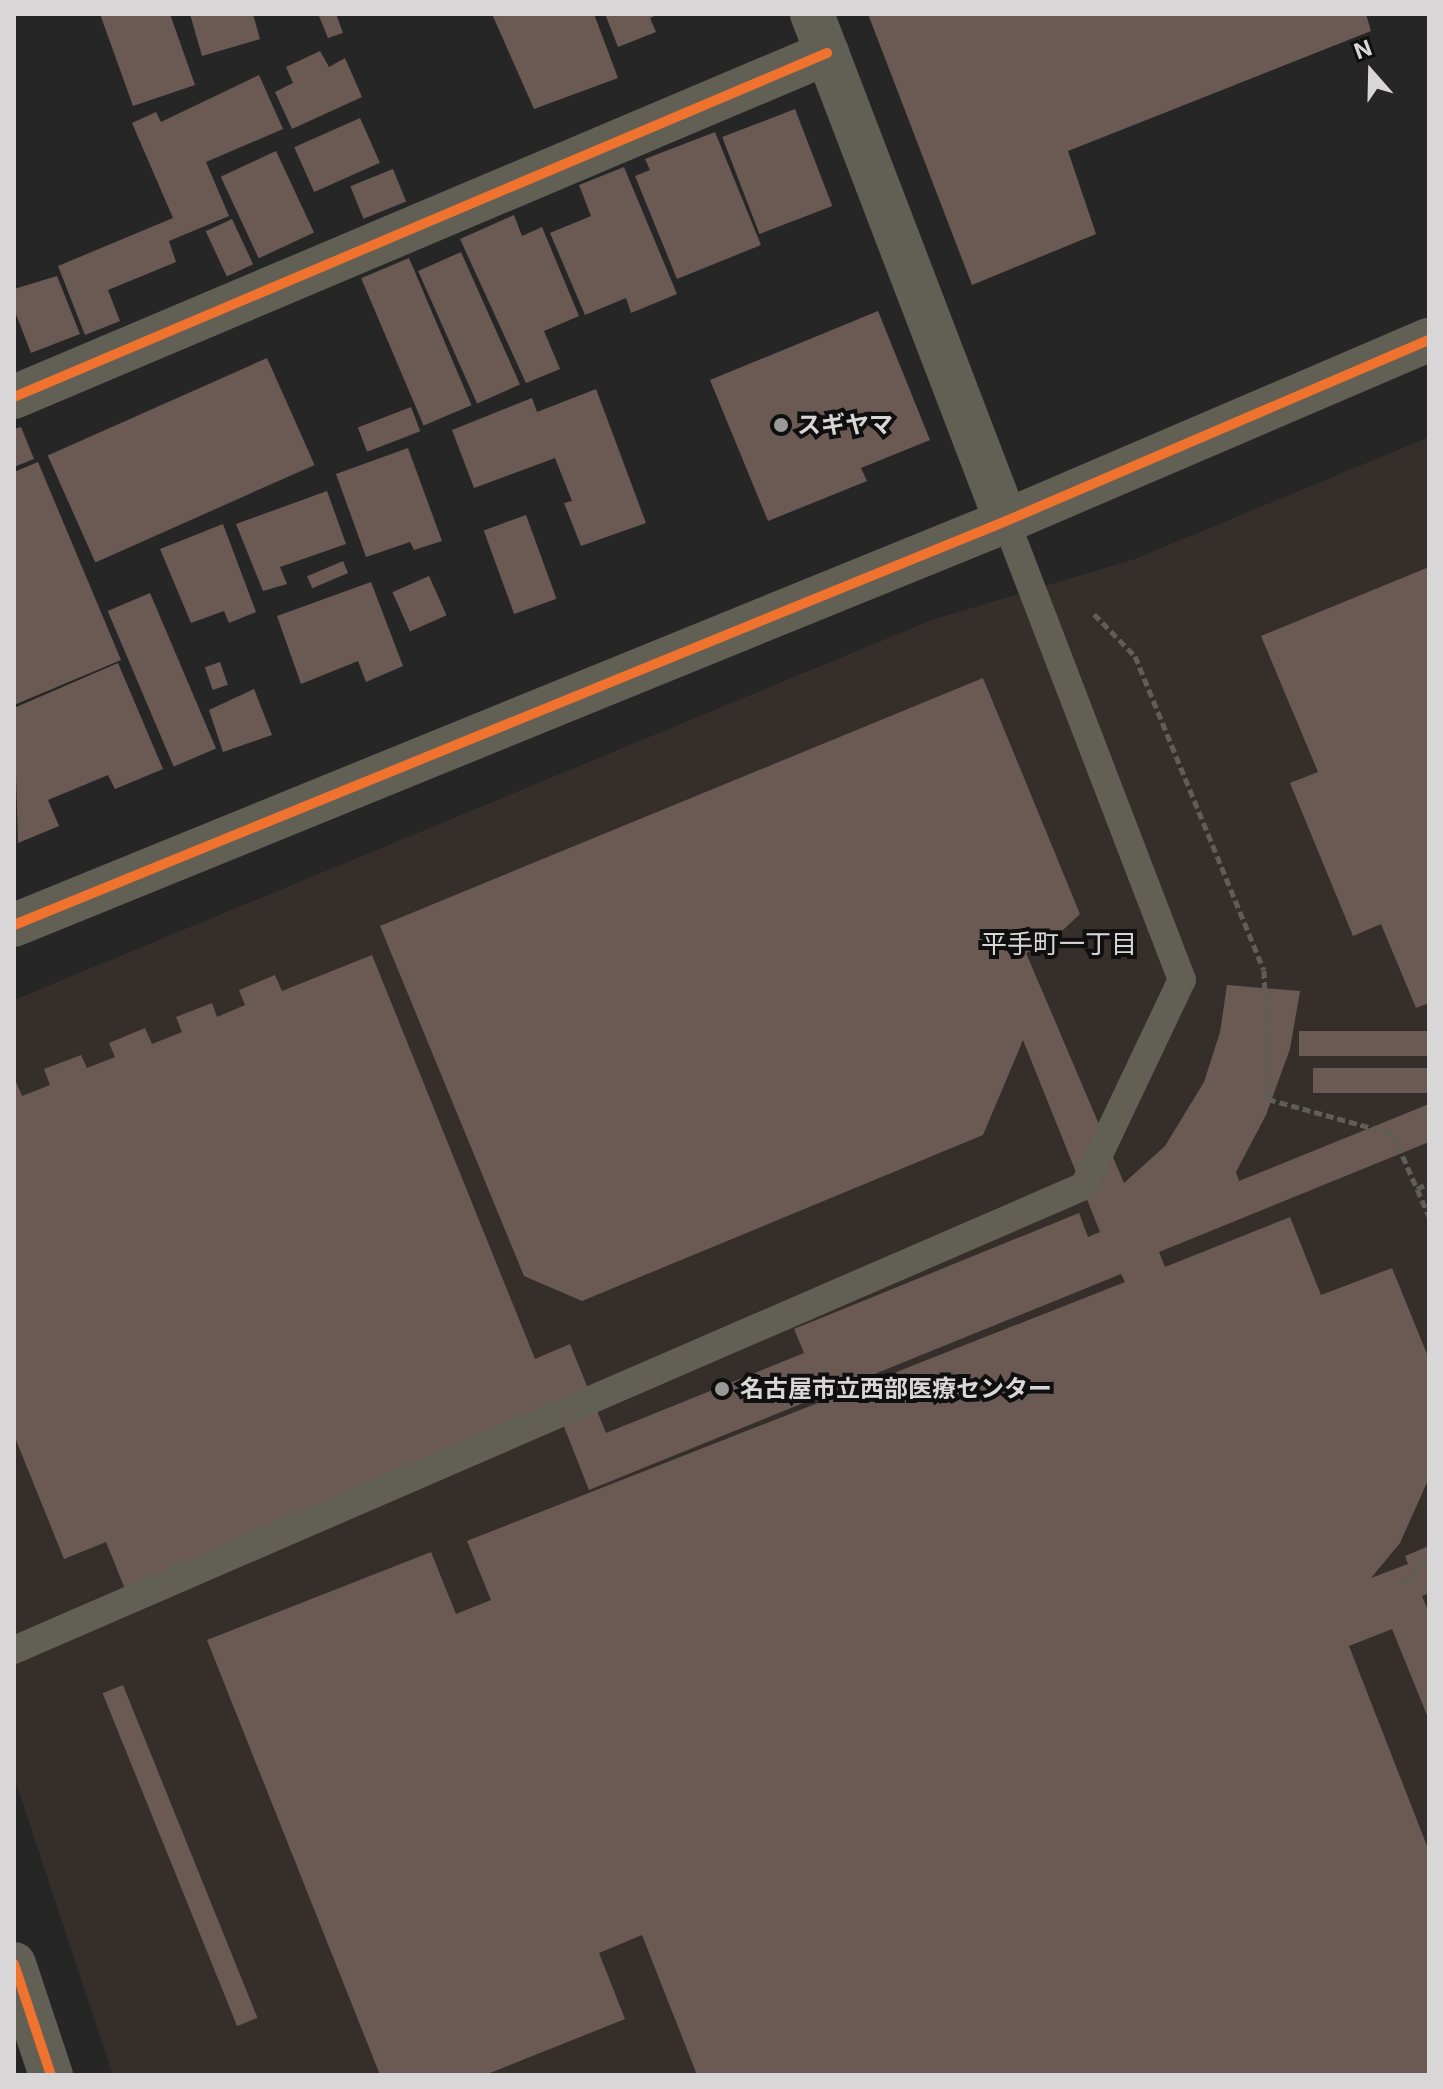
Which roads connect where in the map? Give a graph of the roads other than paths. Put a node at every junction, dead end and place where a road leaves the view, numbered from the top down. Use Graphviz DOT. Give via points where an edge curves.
graph roads {
  1 [pos="820,33"];
  2 [pos="1429,340"];
  3 [pos="14,397"];
  4 [pos="1006,521"];
  5 [pos="14,925"];
  6 [pos="14,1650"];
  7 [pos="14,1964"];
  8 [pos="51,2075"];
  1 -- 3 [label="street"];
  1 -- 4 [label="street"];
  2 -- 4 [label="street"];
  4 -- 5 [label="street"];
  4 -- 6 [label="lane" via="1182,980 1084,1186"];
  7 -- 8 [label="street"];
}
